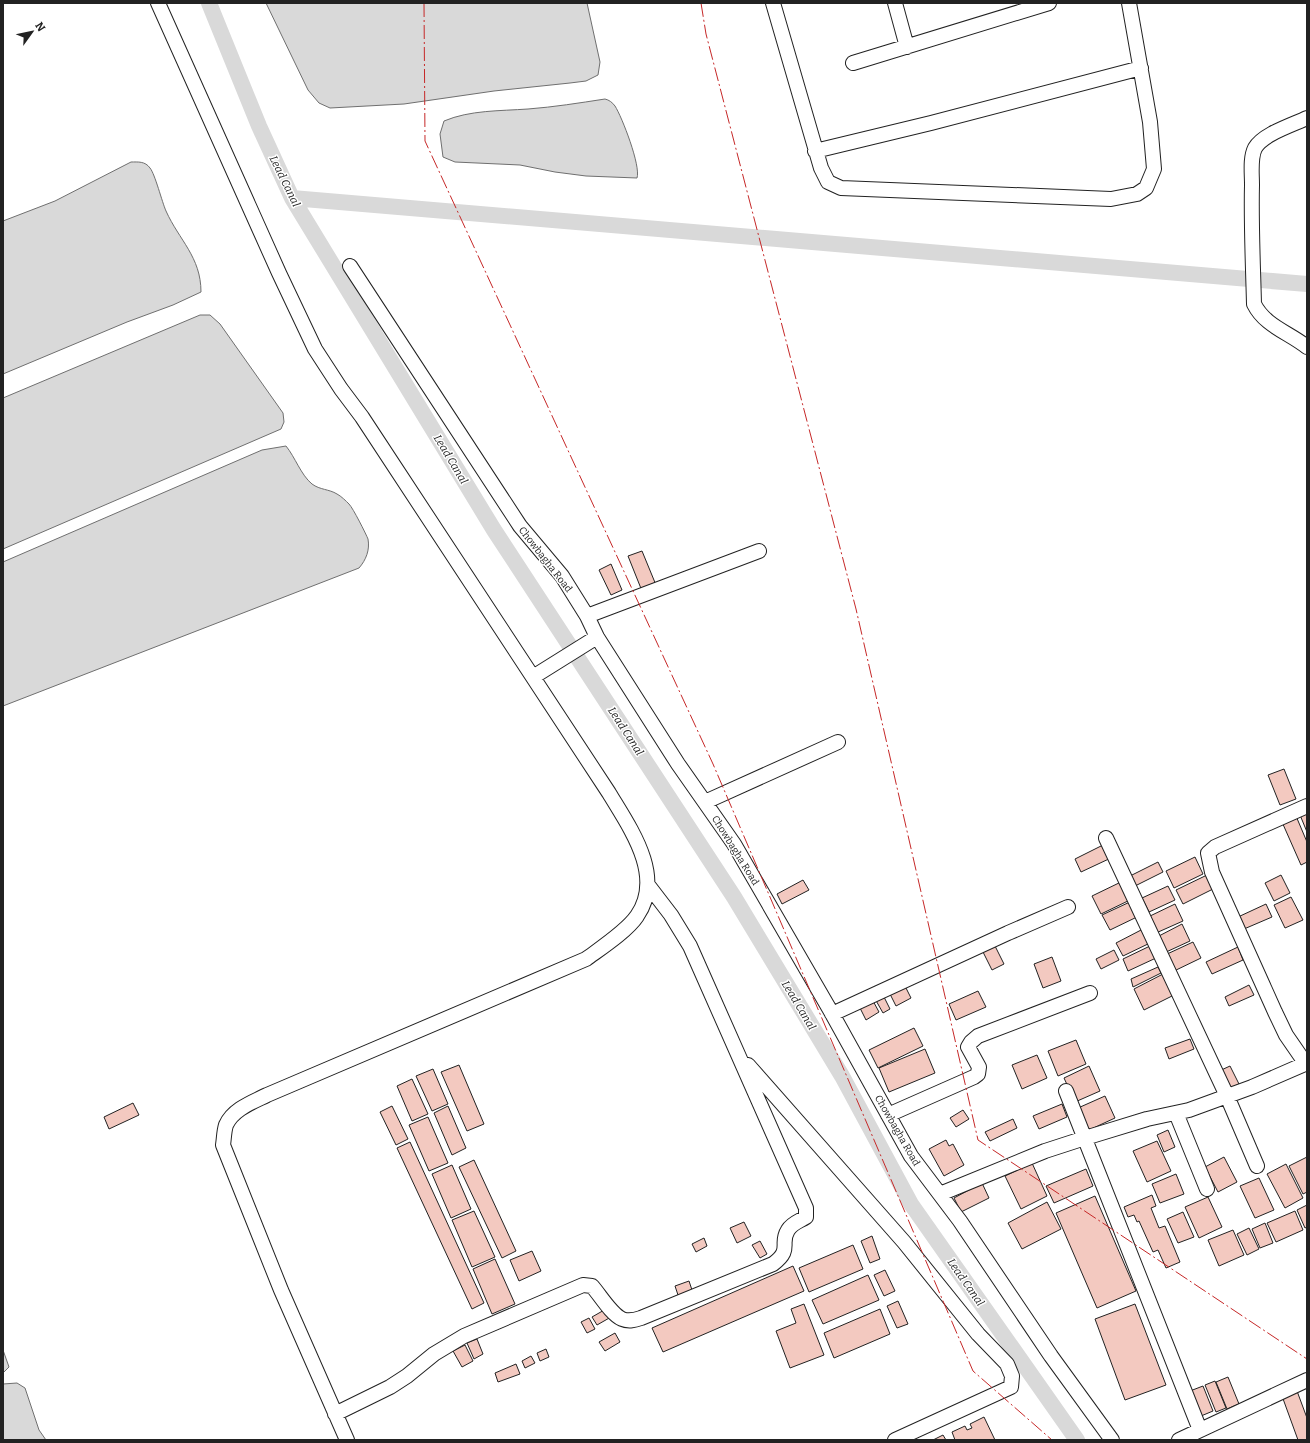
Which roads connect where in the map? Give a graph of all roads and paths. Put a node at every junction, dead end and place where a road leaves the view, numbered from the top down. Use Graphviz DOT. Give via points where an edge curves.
graph roads {
  1 [pos="158,3"];
  2 [pos="773,3"];
  3 [pos="895,3"];
  4 [pos="1048,3"];
  5 [pos="1129,3"];
  6 [pos="1012,9"];
  7 [pos="907,47"];
  8 [pos="853,63"];
  9 [pos="1141,68"];
  10 [pos="1307,118"];
  11 [pos="816,151"];
  12 [pos="350,266"];
  13 [pos="1306,347"];
  14 [pos="759,551"];
  15 [pos="587,616"];
  16 [pos="597,637"];
  17 [pos="533,677"];
  18 [pos="838,742"];
  19 [pos="705,802"];
  20 [pos="1307,806"];
  21 [pos="1106,838"];
  22 [pos="648,885"];
  23 [pos="1068,907"];
  24 [pos="1090,993"];
  25 [pos="832,1014"];
  26 [pos="739,1054"];
  27 [pos="1306,1063"];
  28 [pos="1066,1091"];
  29 [pos="1228,1096"];
  30 [pos="1176,1113"];
  31 [pos="888,1115"];
  32 [pos="1085,1138"];
  33 [pos="1257,1166"];
  34 [pos="1207,1189"];
  35 [pos="940,1194"];
  36 [pos="1307,1380"];
  37 [pos="335,1414"];
  38 [pos="1200,1430"];
  39 [pos="346,1440"];
  40 [pos="895,1440"];
  41 [pos="1112,1440"];
  42 [pos="1179,1440"];
  1 -- 17 [label="street" via="315,349"];
  2 -- 11 [label="street"];
  3 -- 7 [label="street"];
  4 -- 6 [label="street"];
  5 -- 9 [label="street"];
  6 -- 7 [label="street"];
  7 -- 8 [label="street"];
  9 -- 11 [label="street"];
  9 -- 11 [label="street" via="1150,122 1154,169 1146,188 1137,194 1111,199 841,188 828,182"];
  10 -- 13 [label="street" via="1260,141 1254,149 1252,161 1254,304 1267,322"];
  12 -- 15 [label="street, Chowbagha Road" via="520,526 562,576"];
  14 -- 15 [label="street"];
  15 -- 16 [label="street, Chowbagha Road"];
  16 -- 17 [label="street"];
  16 -- 19 [label="street, Chowbagha Road"];
  17 -- 22 [label="street" via="632,830 644,861"];
  18 -- 19 [label="street"];
  19 -- 25 [label="street, Chowbagha Road" via="734,844"];
  20 -- 27 [label="street" via="1215,847 1208,853 1212,872 1264,990 1286,1035"];
  21 -- 29 [label="street"];
  22 -- 26 [label="street" via="690,946"];
  22 -- 37 [label="street" via="645,904 636,917 586,959 267,1095 242,1108 226,1125 223,1145 281,1290"];
  23 -- 25 [label="street"];
  24 -- 31 [label="street" via="978,1036 968,1047 979,1067 974,1078"];
  25 -- 31 [label="street, Chowbagha Road"];
  26 -- 37 [label="street" via="806,1208 806,1217 794,1223 788,1230 781,1258 773,1264 632,1320 622,1319 592,1286 583,1285 446,1345 390,1387"];
  26 -- 40 [label="street" via="904,1242 978,1334 1007,1364 1012,1376 1011,1387"];
  27 -- 29 [label="street"];
  28 -- 32 [label="street"];
  29 -- 30 [label="street"];
  29 -- 33 [label="street"];
  30 -- 32 [label="street"];
  30 -- 34 [label="street"];
  31 -- 35 [label="street, Chowbagha Road" via="911,1156"];
  32 -- 35 [label="street"];
  32 -- 38 [label="street"];
  35 -- 41 [label="street, Chowbagha Road"];
  36 -- 38 [label="street"];
  37 -- 39 [label="street"];
  38 -- 42 [label="street"];
}
